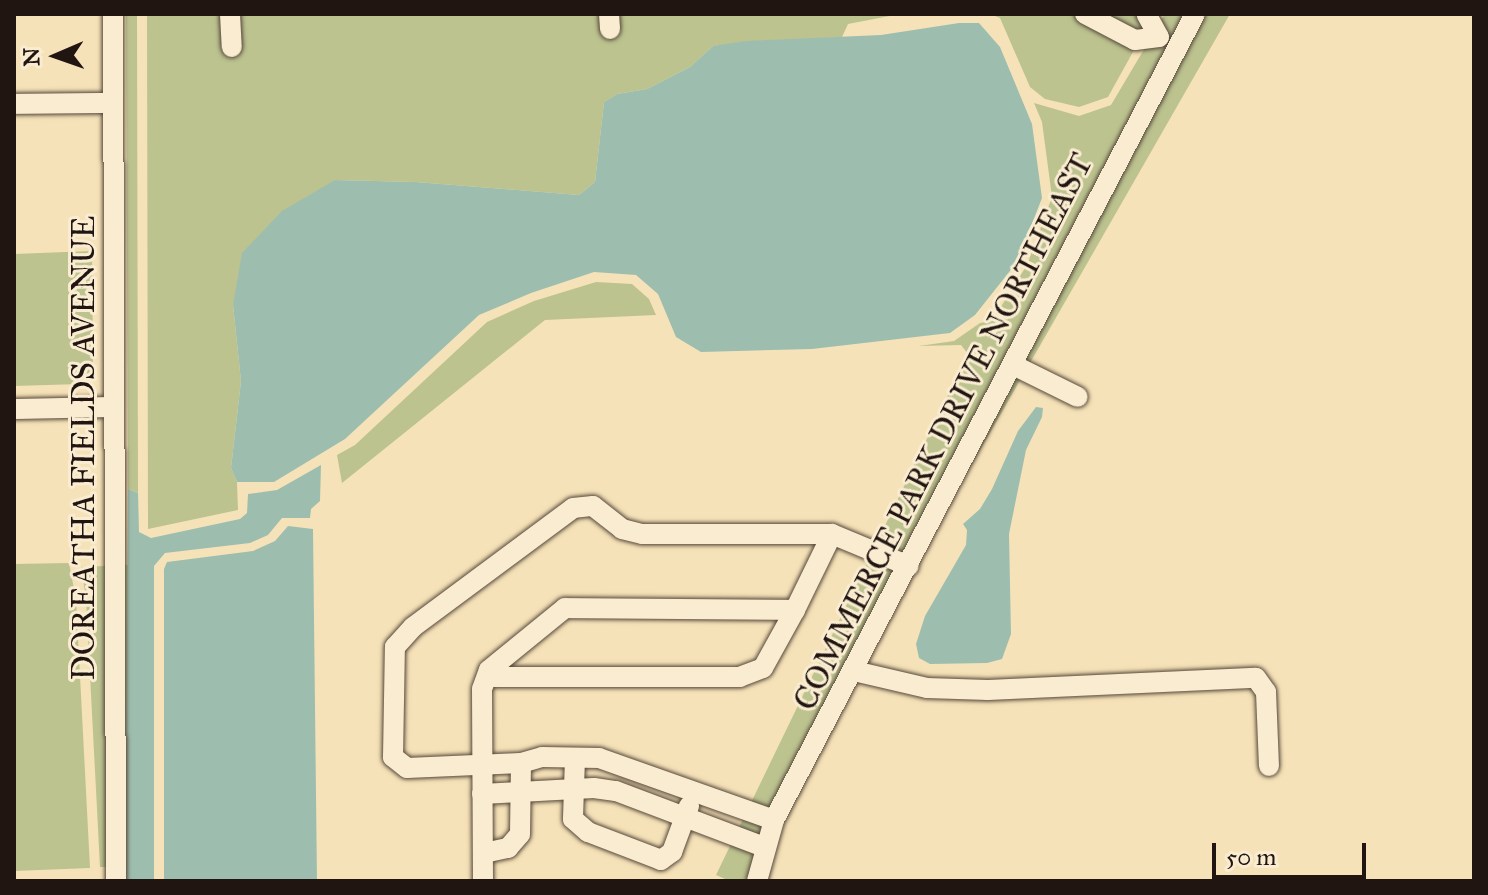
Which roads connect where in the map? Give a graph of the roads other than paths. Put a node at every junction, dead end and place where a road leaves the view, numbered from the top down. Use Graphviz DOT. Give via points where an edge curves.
graph roads {
  1 [pos="113,14"];
  2 [pos="230,14"];
  3 [pos="1085,14"];
  4 [pos="1146,14"];
  5 [pos="1195,14"];
  6 [pos="1169,41"];
  7 [pos="232,47"];
  8 [pos="113,103"];
  9 [pos="14,104"];
  10 [pos="1013,365"];
  11 [pos="1078,397"];
  12 [pos="113,407"];
  13 [pos="14,409"];
  14 [pos="832,534"];
  15 [pos="909,566"];
  16 [pos="795,610"];
  17 [pos="854,671"];
  18 [pos="487,677"];
  19 [pos="575,758"];
  20 [pos="521,763"];
  21 [pos="481,766"];
  22 [pos="1269,766"];
  23 [pos="572,789"];
  24 [pos="522,792"];
  25 [pos="695,792"];
  26 [pos="482,794"];
  27 [pos="686,816"];
  28 [pos="774,820"];
  29 [pos="764,847"];
  30 [pos="484,853"];
  31 [pos="116,881"];
  32 [pos="483,881"];
  33 [pos="757,881"];
  1 -- 8 [label="street, DOREATHA FIELDS AVENUE"];
  2 -- 7 [label="street"];
  3 -- 6 [label="street" via="1135,40"];
  4 -- 6 [label="street"];
  5 -- 6 [label="street, COMMERCE PARK DRIVE NORTHEAST"];
  6 -- 10 [label="street, COMMERCE PARK DRIVE NORTHEAST"];
  8 -- 9 [label="street"];
  8 -- 12 [label="street, DOREATHA FIELDS AVENUE"];
  10 -- 11 [label="street"];
  10 -- 15 [label="street, COMMERCE PARK DRIVE NORTHEAST"];
  12 -- 13 [label="street"];
  12 -- 31 [label="street, DOREATHA FIELDS AVENUE"];
  14 -- 15 [label="street"];
  14 -- 16 [label="street"];
  14 -- 21 [label="street" via="642,534 622,529 593,506 573,508 413,627 395,647 393,757 407,768"];
  15 -- 17 [label="street, COMMERCE PARK DRIVE NORTHEAST"];
  16 -- 18 [label="street" via="565,608"];
  16 -- 18 [label="street" via="763,668 740,677"];
  17 -- 22 [label="street" via="927,688 988,690 1256,678 1266,692"];
  17 -- 28 [label="street, COMMERCE PARK DRIVE NORTHEAST"];
  18 -- 21 [label="street" via="482,689"];
  19 -- 20 [label="street" via="542,757"];
  19 -- 23 [label="street"];
  19 -- 25 [label="street" via="599,758"];
  20 -- 21 [label="street"];
  20 -- 24 [label="street"];
  21 -- 26 [label="street"];
  23 -- 24 [label="street"];
  23 -- 27 [label="street" via="616,791"];
  23 -- 27 [label="street" via="573,819 588,832 661,860 672,852"];
  24 -- 26 [label="street"];
  24 -- 30 [label="street" via="520,834 508,848"];
  25 -- 27 [label="street"];
  25 -- 28 [label="street"];
  26 -- 30 [label="street"];
  27 -- 29 [label="street"];
  28 -- 29 [label="street, COMMERCE PARK DRIVE NORTHEAST"];
  29 -- 33 [label="street, COMMERCE PARK DRIVE NORTHEAST"];
  30 -- 32 [label="street"];
}
